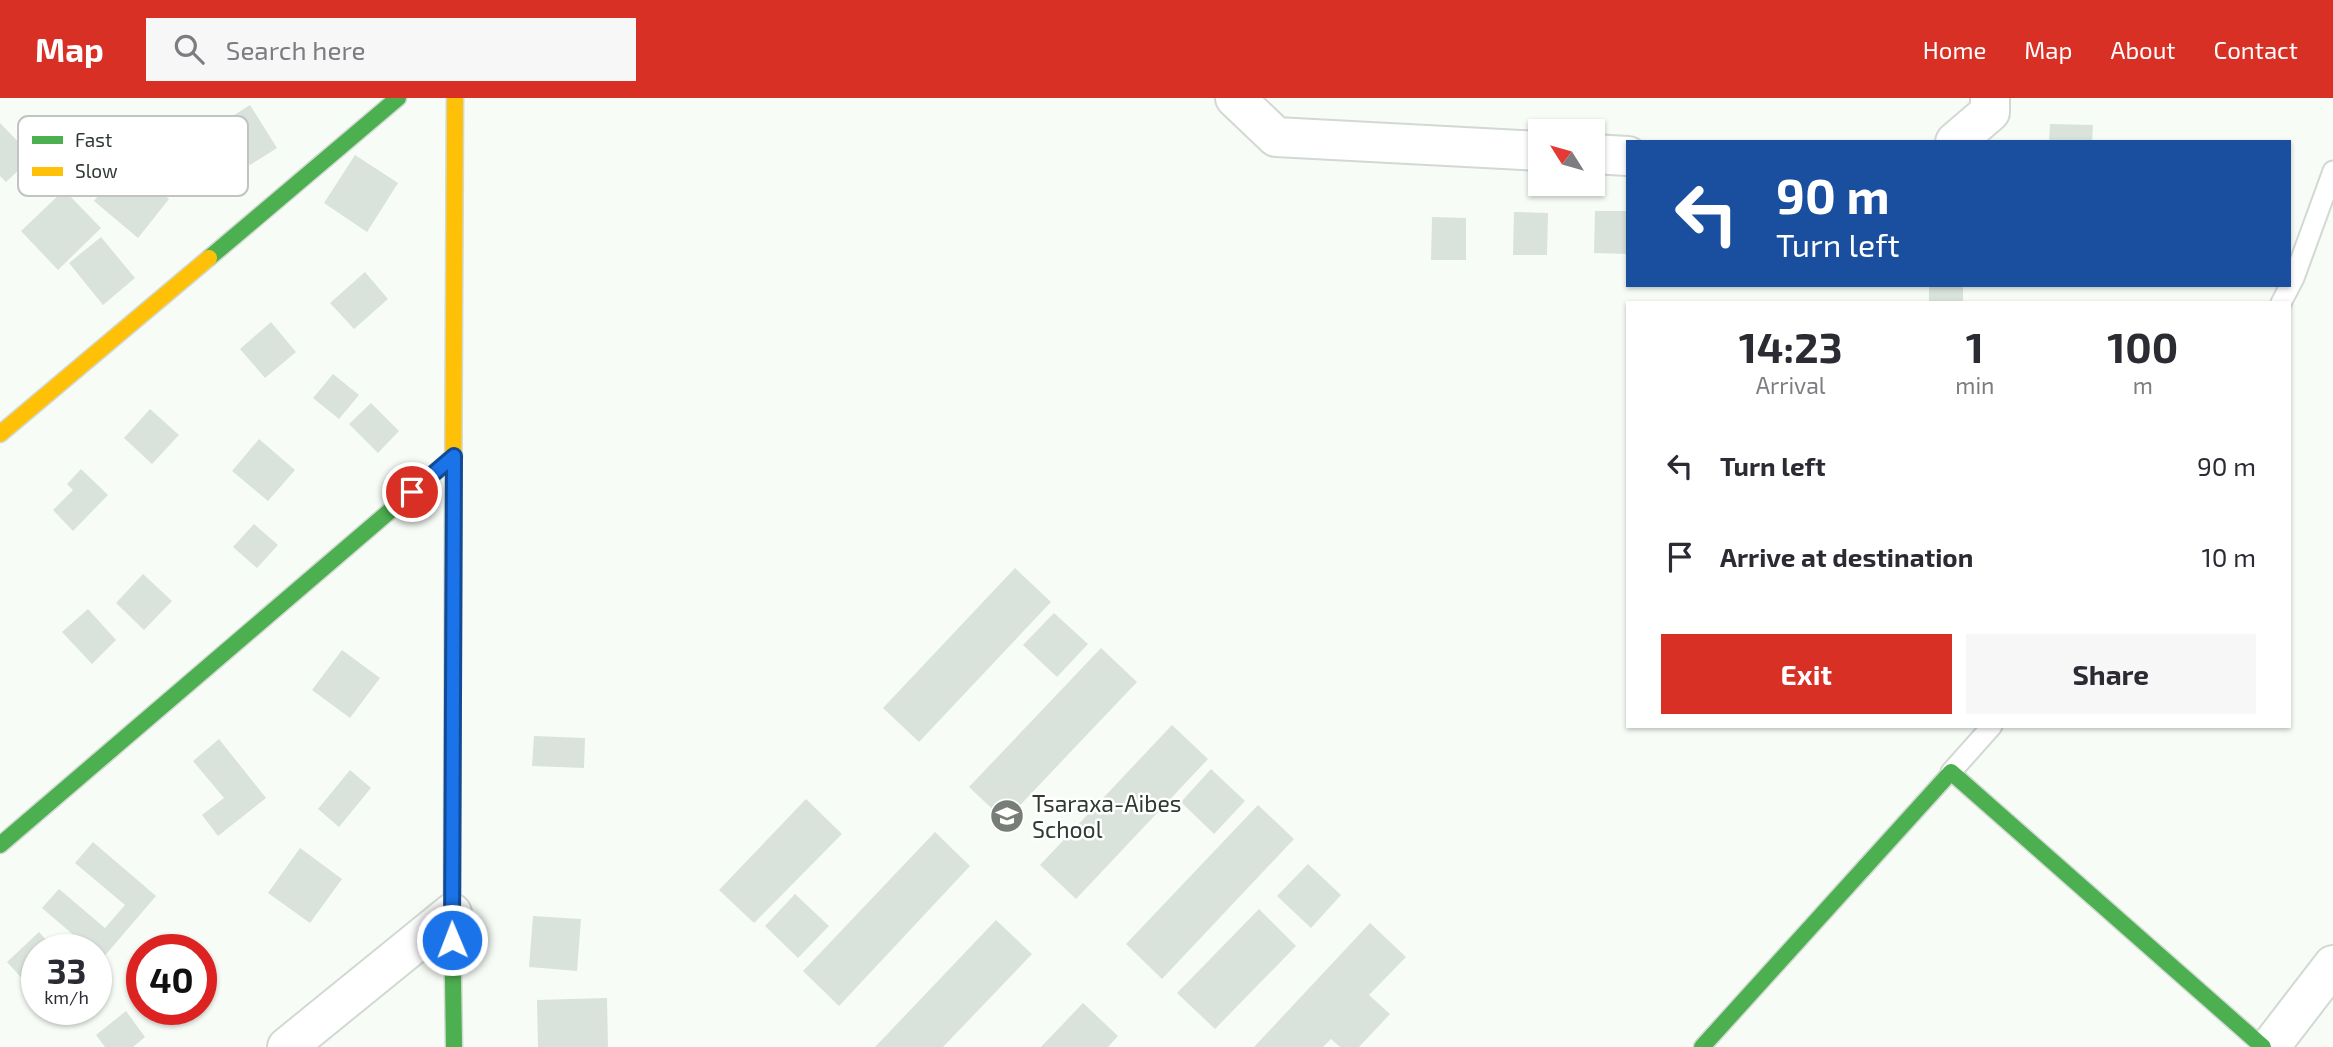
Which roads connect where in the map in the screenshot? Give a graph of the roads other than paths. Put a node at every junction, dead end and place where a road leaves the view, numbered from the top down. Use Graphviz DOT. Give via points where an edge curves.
graph roads {
  1 [pos="398,98"];
  2 [pos="455,98"];
  3 [pos="1235,98"];
  4 [pos="1990,98"];
  5 [pos="1957,140"];
  6 [pos="1528,150"];
  7 [pos="1605,155"];
  8 [pos="1626,156"];
  9 [pos="2333,171"];
  10 [pos="2291,284"];
  11 [pos="0,434"];
  12 [pos="454,456"];
  13 [pos="1990,728"];
  14 [pos="1951,772"];
  15 [pos="0,845"];
  16 [pos="452,913"];
  17 [pos="2333,965"];
  18 [pos="287,1047"];
  19 [pos="454,1047"];
  20 [pos="1702,1047"];
  21 [pos="2263,1047"];
  22 [pos="2270,1047"];
  1 -- 11 [label="street"];
  2 -- 12 [label="street"];
  3 -- 6 [label="street" via="1276,137"];
  4 -- 5 [label="street" via="1990,112"];
  7 -- 8 [label="street"];
  9 -- 10 [label="lane"];
  12 -- 15 [label="street"];
  12 -- 16 [label="street"];
  13 -- 14 [label="lane"];
  14 -- 20 [label="street"];
  14 -- 21 [label="street"];
  16 -- 18 [label="street"];
  16 -- 19 [label="street"];
  17 -- 22 [label="street"];
}
